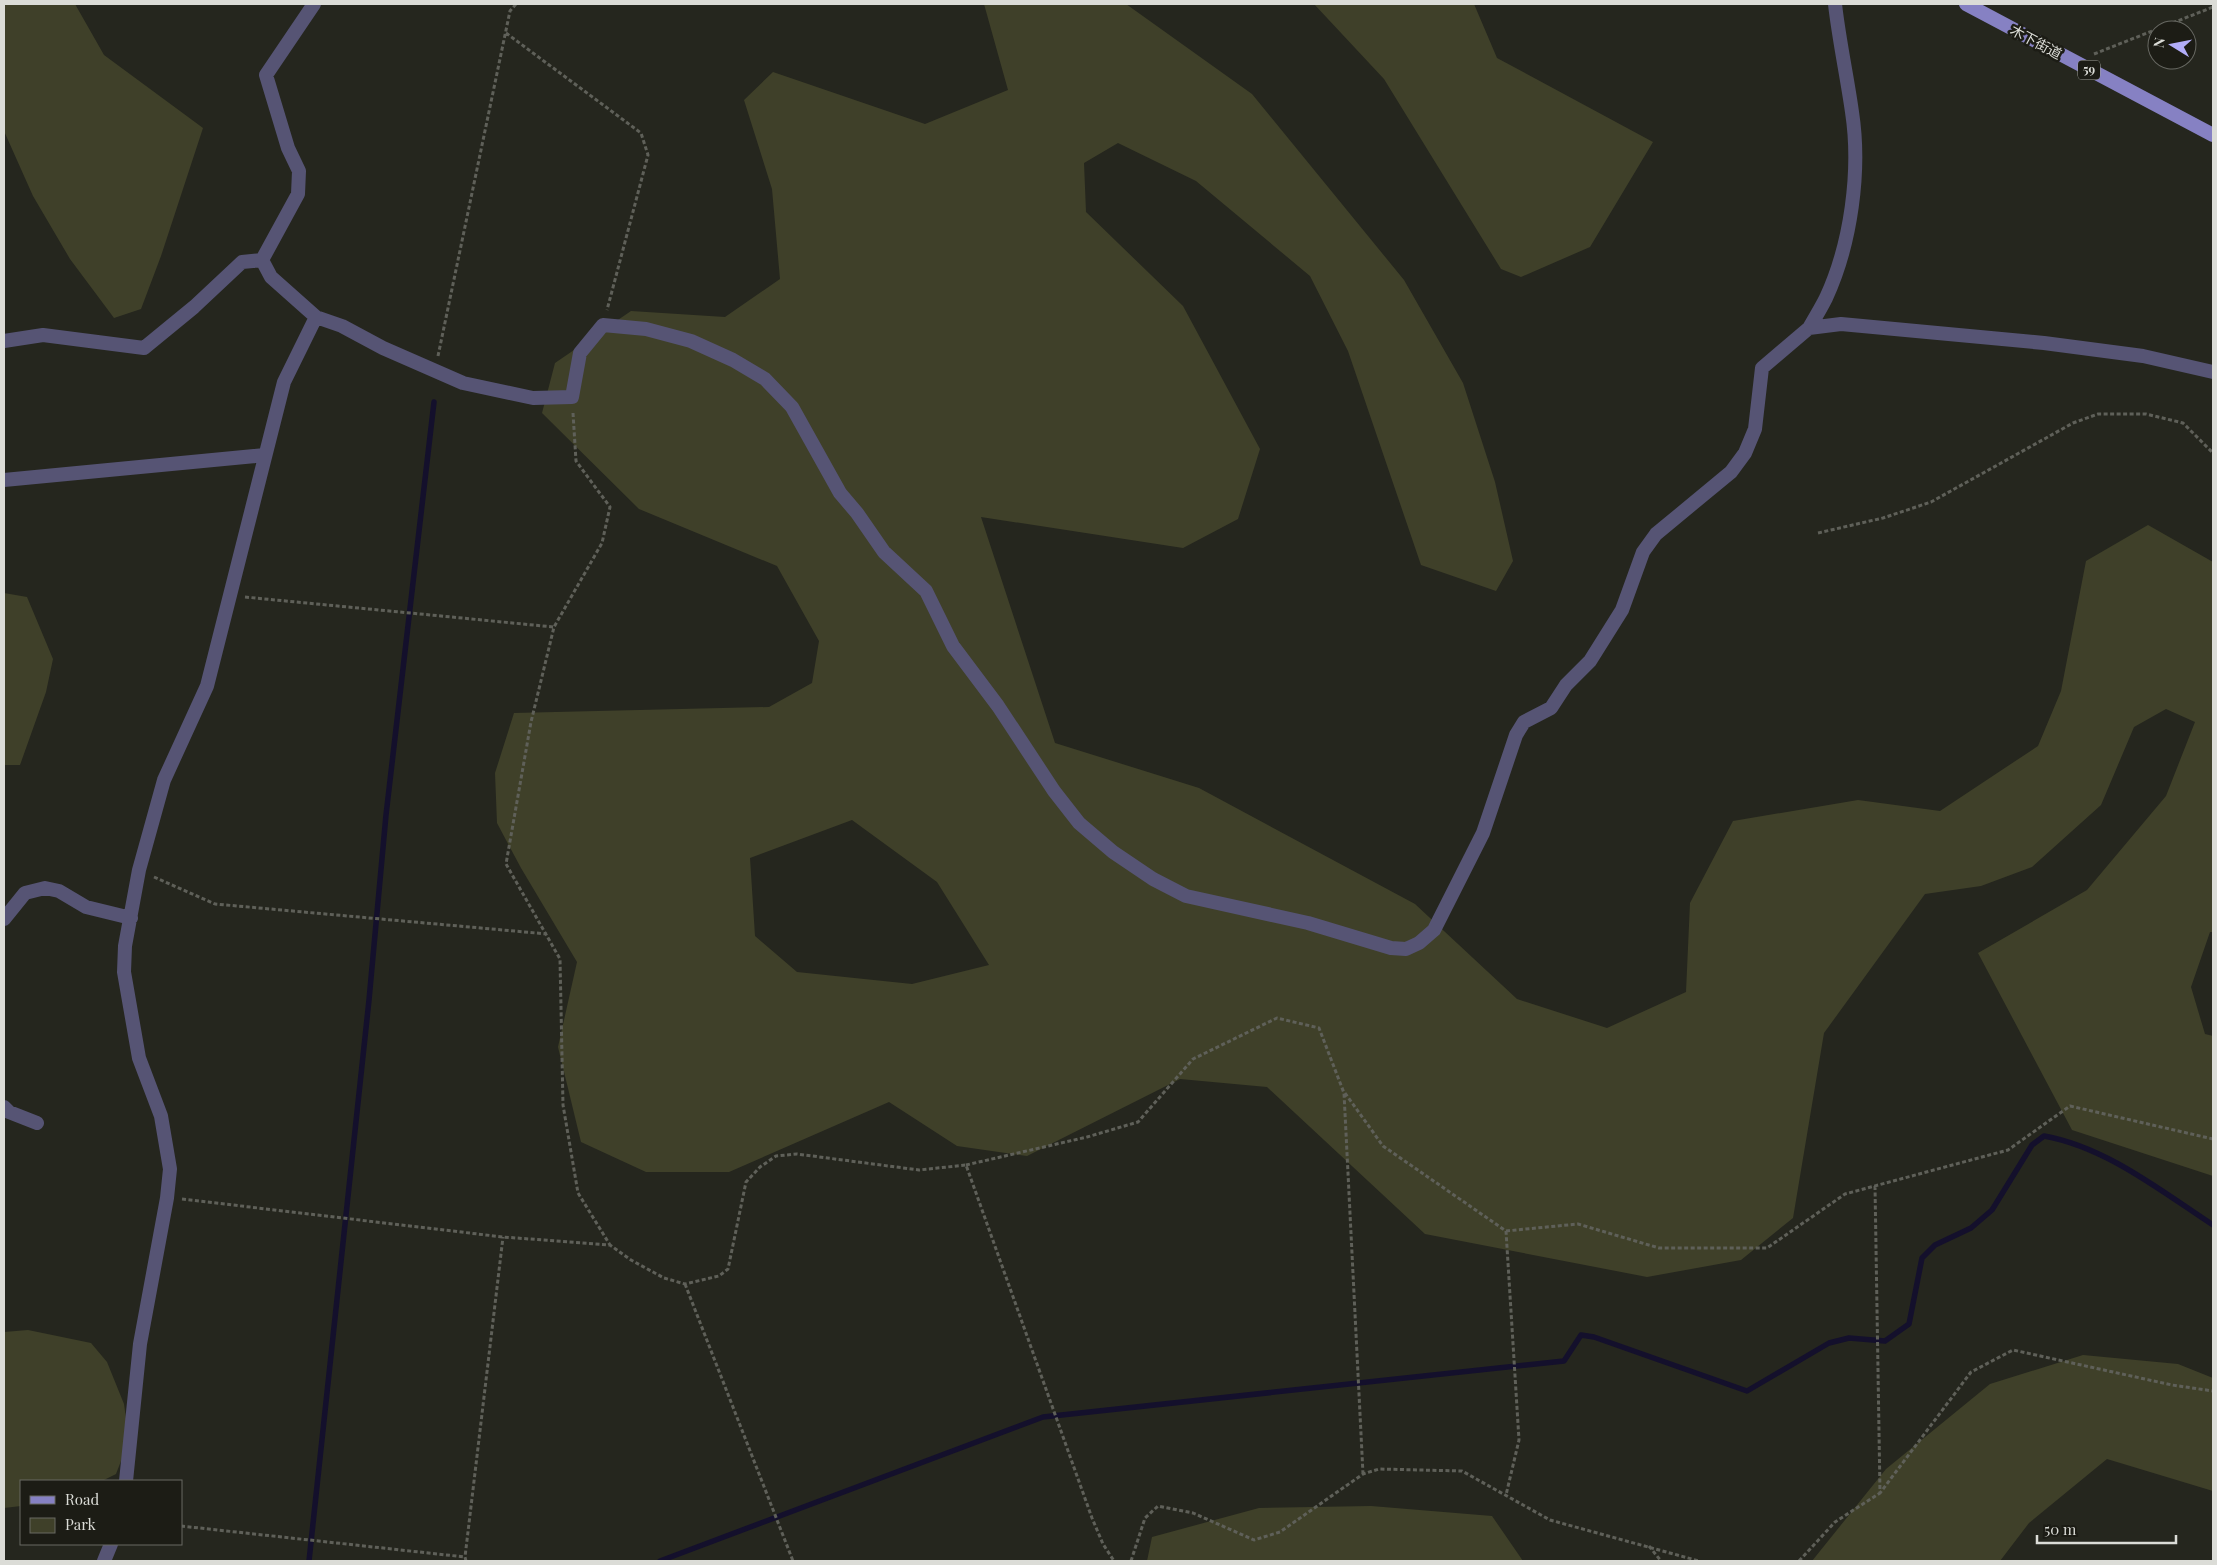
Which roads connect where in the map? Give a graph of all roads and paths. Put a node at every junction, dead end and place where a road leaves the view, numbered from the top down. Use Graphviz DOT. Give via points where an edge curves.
graph roads {
  1 [pos="314,4"];
  2 [pos="516,4"];
  3 [pos="1835,4"];
  4 [pos="1966,4"];
  5 [pos="2213,7"];
  6 [pos="506,33"];
  7 [pos="2074,62"];
  8 [pos="2213,135"];
  9 [pos="262,260"];
  10 [pos="316,317"];
  11 [pos="603,325"];
  12 [pos="1809,328"];
  13 [pos="4,341"];
  14 [pos="435,370"];
  15 [pos="2213,372"];
  16 [pos="572,397"];
  17 [pos="2213,453"];
  18 [pos="265,455"];
  19 [pos="4,480"];
  20 [pos="1818,533"];
  21 [pos="230,596"];
  22 [pos="554,626"];
  23 [pos="139,870"];
  24 [pos="131,918"];
  25 [pos="4,919"];
  26 [pos="547,934"];
  27 [pos="1344,1093"];
  28 [pos="4,1107"];
  29 [pos="37,1124"];
  30 [pos="2213,1139"];
  31 [pos="966,1165"];
  32 [pos="1875,1186"];
  33 [pos="167,1198"];
  34 [pos="1506,1231"];
  35 [pos="503,1237"];
  36 [pos="610,1246"];
  37 [pos="685,1284"];
  38 [pos="2213,1391"];
  39 [pos="1363,1474"];
  40 [pos="126,1480"];
  41 [pos="1880,1493"];
  42 [pos="1506,1495"];
  43 [pos="182,1526"];
  44 [pos="111,1545"];
  45 [pos="1649,1546"];
  46 [pos="465,1559"];
  47 [pos="104,1561"];
  48 [pos="793,1561"];
  49 [pos="1114,1561"];
  50 [pos="1131,1561"];
  51 [pos="1661,1561"];
  52 [pos="1698,1561"];
  53 [pos="1799,1561"];
  1 -- 9 [label="street" via="266,75 288,148 299,171 298,194"];
  2 -- 6 [label="path" via="510,11"];
  3 -- 12 [label="street" via="1853,114 1855,170 1844,247 1826,297"];
  4 -- 7 [label="main road, 木下街道 / 59"];
  5 -- 7 [label="path"];
  6 -- 11 [label="path" via="641,133 648,155"];
  6 -- 14 [label="path"];
  7 -- 8 [label="main road, 木下街道 / 59"];
  9 -- 10 [label="street" via="271,277"];
  9 -- 13 [label="street" via="242,262 144,348 43,335"];
  10 -- 14 [label="street"];
  10 -- 18 [label="street" via="284,382"];
  11 -- 12 [label="street" via="646,329 691,341 765,379 792,407 840,493 884,552 926,592 953,646 998,706 1054,791 1079,823 1113,852 1186,896 1308,923 1391,948 1406,949 1434,930 1483,833 1516,735 1524,722 1551,708 1566,685 1590,661 1622,610 1644,552 1656,534 1736,466 1755,429 1762,368"];
  11 -- 16 [label="street" via="580,353"];
  12 -- 15 [label="street" via="1841,324 2044,343 2143,356"];
  14 -- 16 [label="street" via="463,384 533,398"];
  16 -- 22 [label="path" via="576,461 610,507 602,544"];
  17 -- 20 [label="path" via="2183,423 2146,414 2098,414 2073,423 1931,502 1883,518"];
  18 -- 19 [label="street"];
  18 -- 21 [label="street"];
  21 -- 22 [label="path"];
  21 -- 23 [label="street" via="207,686 164,780"];
  22 -- 26 [label="path" via="531,722 506,864"];
  23 -- 24 [label="street"];
  23 -- 26 [label="path" via="214,904"];
  24 -- 25 [label="street" via="86,907 59,891 45,888 25,893"];
  24 -- 33 [label="street" via="124,972 139,1058 161,1116 170,1169"];
  26 -- 36 [label="path" via="560,959 563,1105 578,1193"];
  27 -- 31 [label="path" via="1319,1028 1277,1018 1193,1058 1138,1122"];
  27 -- 34 [label="path" via="1383,1146"];
  27 -- 39 [label="path"];
  28 -- 29 [label="street"];
  30 -- 32 [label="path" via="2070,1106 2008,1150"];
  31 -- 37 [label="path" via="919,1170 797,1154 776,1156 746,1182 728,1269 719,1276"];
  31 -- 49 [label="path" via="1092,1518"];
  32 -- 34 [label="path" via="1845,1194 1767,1248 1659,1248 1578,1224"];
  32 -- 41 [label="path"];
  33 -- 35 [label="path"];
  33 -- 40 [label="street" via="140,1344"];
  34 -- 42 [label="path" via="1519,1440"];
  35 -- 36 [label="path"];
  35 -- 46 [label="path"];
  36 -- 37 [label="path" via="664,1278"];
  37 -- 48 [label="path"];
  38 -- 41 [label="path" via="2014,1350 1972,1372"];
  39 -- 42 [label="path" via="1379,1469 1462,1471"];
  39 -- 50 [label="path" via="1280,1532 1254,1540 1193,1513 1158,1506 1145,1518"];
  41 -- 53 [label="path" via="1835,1522"];
  42 -- 45 [label="path" via="1550,1520"];
  43 -- 46 [label="path"];
  44 -- 47 [label="street"];
  45 -- 51 [label="path"];
  45 -- 52 [label="path"];
}
